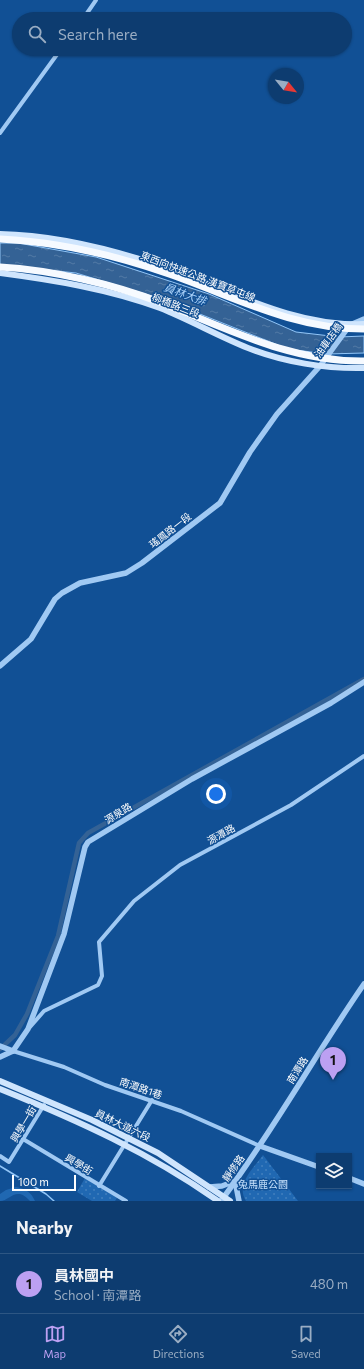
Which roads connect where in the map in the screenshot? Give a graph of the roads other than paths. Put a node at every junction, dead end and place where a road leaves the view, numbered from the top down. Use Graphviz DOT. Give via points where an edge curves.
graph roads {
  1 [pos="96,0"];
  2 [pos="88,12"];
  3 [pos="56,56"];
  4 [pos="0,133"];
  5 [pos="0,234"];
  6 [pos="0,239"];
  7 [pos="0,267"];
  8 [pos="0,274"];
  9 [pos="364,319"];
  10 [pos="364,324"];
  11 [pos="350,325"];
  12 [pos="364,329"];
  13 [pos="364,361"];
  14 [pos="320,366"];
  15 [pos="364,368"];
  16 [pos="0,666"];
  17 [pos="364,682"];
  18 [pos="364,756"];
  19 [pos="364,984"];
  20 [pos="28,1028"];
  21 [pos="0,1046"];
  22 [pos="13,1051"];
  23 [pos="0,1057"];
  24 [pos="0,1081"];
  25 [pos="0,1089"];
  26 [pos="152,1100"];
  27 [pos="44,1106"];
  28 [pos="129,1138"];
  29 [pos="23,1139"];
  30 [pos="125,1144"];
  31 [pos="260,1146"];
  32 [pos="0,1156"];
  33 [pos="316,1166"];
  34 [pos="352,1179"];
  35 [pos="235,1181"];
  36 [pos="364,1184"];
  37 [pos="99,1186"];
  38 [pos="209,1187"];
  39 [pos="225,1200"];
  40 [pos="126,1201"];
  41 [pos="218,1201"];
  42 [pos="239,1201"];
  1 -- 2 [label="street"];
  3 -- 4 [label="street"];
  5 -- 11 [label="main road" via="71,242 122,254 300,317"];
  6 -- 12 [label="highway, 東西向快速公路 漢寶草屯線, bridge" via="65,246 120,258 171,274 281,317 324,326"];
  7 -- 13 [label="highway, bridge" via="35,270 106,285 161,303 252,340 297,354 340,361"];
  8 -- 14 [label="main road, 柳橋路三段" via="60,283 131,300 196,323 249,348"];
  9 -- 11 [label="street"];
  10 -- 11 [label="main road"];
  11 -- 14 [label="street, 油車店橋"];
  14 -- 15 [label="main road, 柳橋路三段"];
  14 -- 16 [label="street, 瑤鳳路一段" via="277,414 250,452 220,503 142,563 126,572 80,583 58,596 31,639"];
  17 -- 20 [label="street, 源泉路" via="331,703 192,779 88,842 64,934"];
  18 -- 20 [label="street, 源潭路" via="291,805 180,866 134,901 99,942 102,976 98,985 44,1011"];
  19 -- 31 [label="street, 南潭路"];
  20 -- 22 [label="street, 源泉路"];
  21 -- 22 [label="street"];
  22 -- 23 [label="street"];
  22 -- 26 [label="street, 南潭路1巷"];
  24 -- 28 [label="main road, 員林大道六段"];
  25 -- 27 [label="main road, 員林大道六段"];
  26 -- 28 [label="street"];
  26 -- 31 [label="street, 南潭路1巷"];
  27 -- 29 [label="street, 興學一街"];
  27 -- 30 [label="main road, 員林大道六段"];
  28 -- 30 [label="street"];
  28 -- 38 [label="main road, 員林大道六段" via="158,1153"];
  29 -- 32 [label="street, 興學一街" via="9,1162"];
  29 -- 37 [label="street, 興學街"];
  30 -- 37 [label="street"];
  30 -- 41 [label="main road, 員林大道六段" via="189,1180"];
  31 -- 33 [label="street"];
  31 -- 35 [label="street, 靜修路"];
  34 -- 36 [label="street"];
  35 -- 38 [label="street"];
  35 -- 39 [label="street, 靜修路"];
  35 -- 42 [label="street"];
  37 -- 40 [label="street, 興學街"];
  38 -- 39 [label="main road, 員林大道六段"];
}
